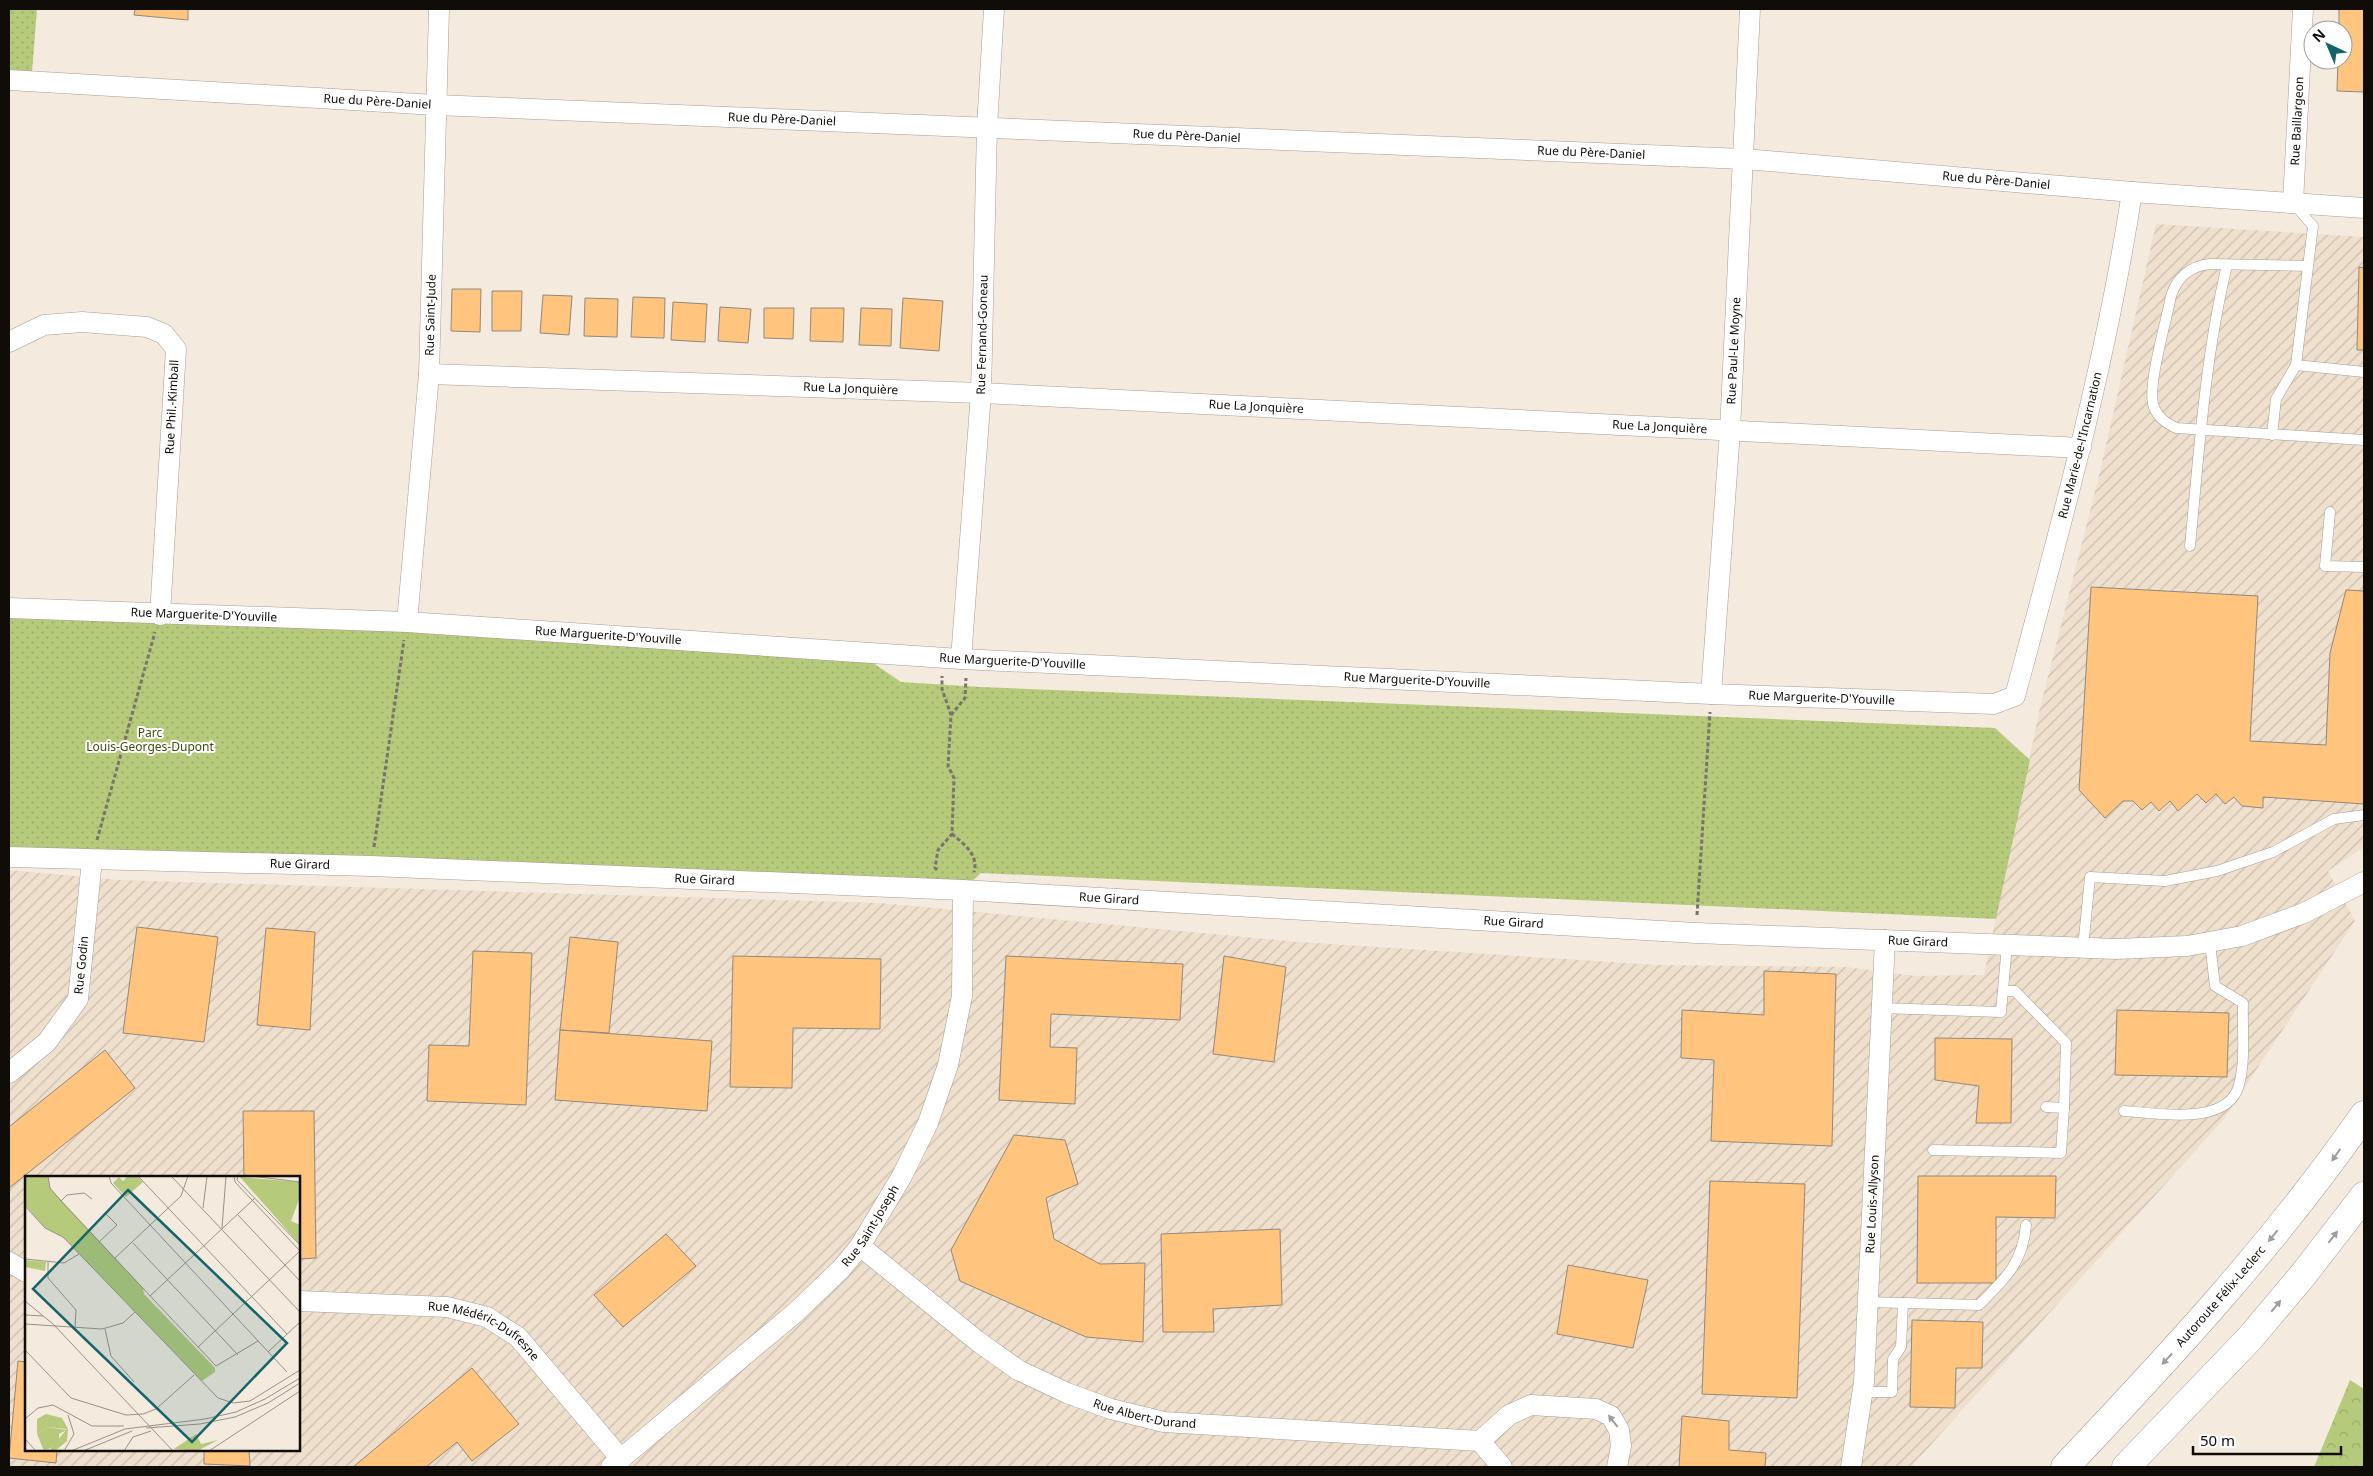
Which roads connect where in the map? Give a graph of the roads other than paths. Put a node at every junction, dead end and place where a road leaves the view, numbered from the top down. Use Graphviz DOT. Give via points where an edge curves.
graph roads {
  1 [pos="439,9"];
  2 [pos="994,9"];
  3 [pos="1750,9"];
  4 [pos="2303,9"];
  5 [pos="9,80"];
  6 [pos="436,105"];
  7 [pos="987,127"];
  8 [pos="1744,160"];
  9 [pos="2132,192"];
  10 [pos="2293,203"];
  11 [pos="2364,208"];
  12 [pos="2227,265"];
  13 [pos="2307,266"];
  14 [pos="9,342"];
  15 [pos="2296,365"];
  16 [pos="2364,372"];
  17 [pos="429,374"];
  18 [pos="981,393"];
  19 [pos="2202,430"];
  20 [pos="1730,431"];
  21 [pos="2272,435"];
  22 [pos="2364,440"];
  23 [pos="2081,448"];
  24 [pos="2330,512"];
  25 [pos="2190,546"];
  26 [pos="2364,568"];
  27 [pos="9,608"];
  28 [pos="160,615"];
  29 [pos="407,622"];
  30 [pos="961,659"];
  31 [pos="1711,694"];
  32 [pos="2015,696"];
  33 [pos="2364,815"];
  34 [pos="9,857"];
  35 [pos="92,860"];
  36 [pos="2364,882"];
  37 [pos="963,890"];
  38 [pos="1884,940"];
  39 [pos="2210,943"];
  40 [pos="2007,945"];
  41 [pos="2083,948"];
  42 [pos="2003,991"];
  43 [pos="1881,1008"];
  44 [pos="9,1073"];
  45 [pos="2046,1106"];
  46 [pos="2064,1108"];
  47 [pos="2124,1111"];
  48 [pos="2364,1115"];
  49 [pos="1933,1150"];
  50 [pos="2364,1196"];
  51 [pos="2026,1225"];
  52 [pos="860,1246"];
  53 [pos="9,1262"];
  54 [pos="25,1271"];
  55 [pos="300,1301"];
  56 [pos="1868,1302"];
  57 [pos="1903,1303"];
  58 [pos="2250,1338"];
  59 [pos="1863,1392"];
  60 [pos="1480,1441"];
  61 [pos="616,1463"];
  62 [pos="1502,1467"];
  63 [pos="1617,1467"];
  64 [pos="1851,1467"];
  65 [pos="2065,1467"];
  66 [pos="2126,1467"];
  67 [pos="2148,1467"];
  1 -- 6 [label="street, Rue Saint-Jude"];
  2 -- 7 [label="street, Rue Fernand-Goneau"];
  3 -- 8 [label="street, Rue Paul-Le Moyne"];
  4 -- 10 [label="street, Rue Baillargeon"];
  5 -- 6 [label="street, Rue du Père-Daniel"];
  6 -- 7 [label="street, Rue du Père-Daniel"];
  6 -- 17 [label="street, Rue Saint-Jude"];
  7 -- 8 [label="street, Rue du Père-Daniel"];
  7 -- 18 [label="street, Rue Fernand-Goneau"];
  8 -- 9 [label="street, Rue du Père-Daniel"];
  8 -- 20 [label="street, Rue Paul-Le Moyne"];
  9 -- 10 [label="street, Rue du Père-Daniel"];
  9 -- 23 [label="street, Rue Marie-de-l'Incarnation" via="2119,278"];
  10 -- 11 [label="street, Rue du Père-Daniel"];
  10 -- 13 [label="lane" via="2313,226"];
  12 -- 13 [label="lane"];
  12 -- 19 [label="lane" via="2208,364"];
  12 -- 19 [label="lane" via="2197,266 2176,283 2152,388 2154,407 2165,422 2176,428"];
  13 -- 15 [label="lane"];
  14 -- 28 [label="street, Rue Phil.-Kimball" via="44,324 82,322 147,327 164,334 176,349"];
  15 -- 16 [label="lane"];
  15 -- 21 [label="lane" via="2276,399"];
  17 -- 18 [label="street, Rue La Jonquière"];
  17 -- 29 [label="street, Rue Saint-Jude"];
  18 -- 20 [label="street, Rue La Jonquière"];
  18 -- 30 [label="street, Rue Fernand-Goneau"];
  19 -- 21 [label="lane"];
  19 -- 25 [label="lane"];
  20 -- 23 [label="street, Rue La Jonquière"];
  20 -- 31 [label="street, Rue Paul-Le Moyne"];
  21 -- 22 [label="lane"];
  23 -- 32 [label="street, Rue Marie-de-l'Incarnation"];
  24 -- 26 [label="lane" via="2325,566"];
  27 -- 28 [label="street, Rue Marguerite-D'Youville"];
  28 -- 29 [label="street, Rue Marguerite-D'Youville"];
  29 -- 30 [label="street, Rue Marguerite-D'Youville"];
  30 -- 31 [label="street, Rue Marguerite-D'Youville"];
  31 -- 32 [label="street, Rue Marguerite-D'Youville" via="1994,704"];
  33 -- 41 [label="lane" via="2334,819 2273,852 2217,871 2165,881 2090,877"];
  34 -- 35 [label="street, Rue Girard"];
  35 -- 37 [label="street, Rue Girard" via="371,866"];
  35 -- 44 [label="street, Rue Godin" via="78,999 47,1042"];
  36 -- 39 [label="street, Rue Girard" via="2285,921"];
  37 -- 38 [label="street, Rue Girard" via="1696,933"];
  37 -- 52 [label="street, Rue Saint-Joseph" via="962,996 948,1065 928,1123 902,1176"];
  38 -- 40 [label="street, Rue Girard"];
  38 -- 43 [label="street, Rue Louis-Allyson"];
  39 -- 41 [label="street, Rue Girard" via="2155,949"];
  39 -- 47 [label="lane" via="2215,986 2243,1003 2241,1070 2236,1092 2225,1105 2202,1113"];
  40 -- 41 [label="street, Rue Girard"];
  40 -- 42 [label="lane"];
  42 -- 43 [label="lane" via="2000,1012"];
  42 -- 46 [label="lane" via="2015,992 2066,1043"];
  43 -- 56 [label="street, Rue Louis-Allyson"];
  45 -- 46 [label="lane"];
  46 -- 49 [label="lane" via="2061,1153"];
  48 -- 65 [label="highway, Autoroute Félix-Leclerc, one-way" via="2305,1199 2236,1281"];
  58 -- 50 [label="highway, one-way"];
  51 -- 57 [label="lane" via="2023,1247 2016,1264 1979,1304"];
  52 -- 60 [label="street, Rue Albert-Durand" via="1018,1370 1111,1409 1164,1422"];
  52 -- 61 [label="street, Rue Saint-Joseph" via="796,1312"];
  53 -- 54 [label="street"];
  55 -- 61 [label="street, Rue Médéric-Dufresne" via="447,1307 487,1317 518,1337"];
  56 -- 57 [label="lane"];
  56 -- 59 [label="street, Rue Louis-Allyson"];
  57 -- 59 [label="lane" via="1901,1347 1893,1359 1892,1392"];
  58 -- 66 [label="highway"];
  58 -- 67 [label="highway"];
  59 -- 64 [label="street, Rue Louis-Allyson"];
  60 -- 62 [label="street"];
  63 -- 60 [label="street, one-way" via="1619,1430 1610,1416 1596,1409 1531,1405 1509,1415"];
}
